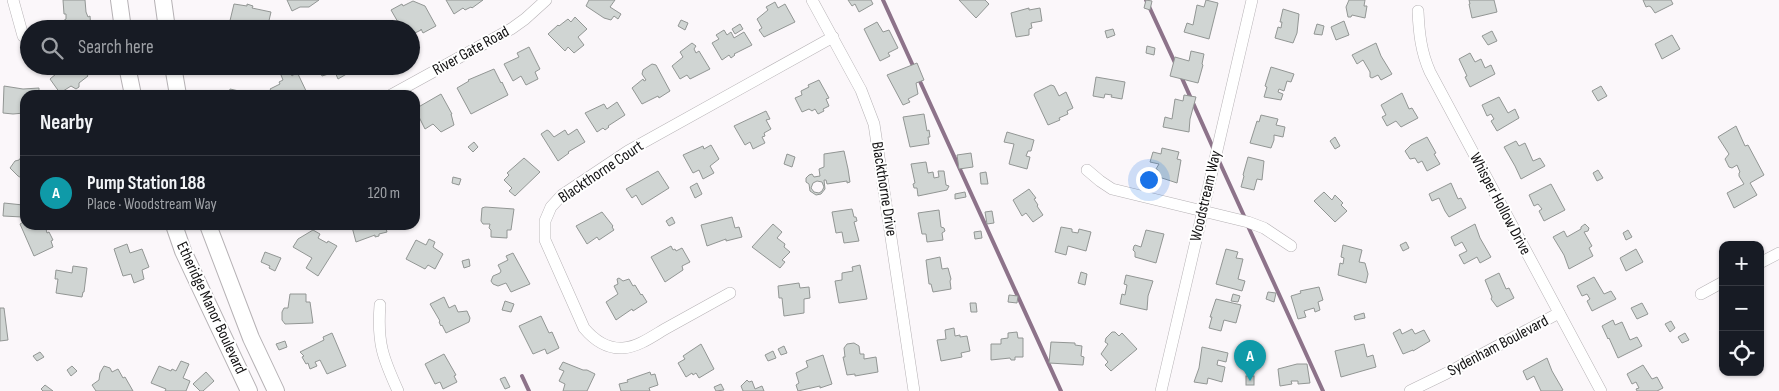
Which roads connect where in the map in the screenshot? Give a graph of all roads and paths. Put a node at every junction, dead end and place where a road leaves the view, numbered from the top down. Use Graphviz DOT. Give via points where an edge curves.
graph roads {
  1 [pos="13,0"];
  2 [pos="119,0"];
  3 [pos="163,0"];
  4 [pos="546,0"];
  5 [pos="812,0"];
  6 [pos="1252,0"];
  7 [pos="1418,11"];
  8 [pos="122,20"];
  9 [pos="165,20"];
  10 [pos="20,25"];
  11 [pos="833,37"];
  12 [pos="129,75"];
  13 [pos="175,75"];
  14 [pos="132,90"];
  15 [pos="177,90"];
  16 [pos="400,90"];
  17 [pos="1087,170"];
  18 [pos="1203,211"];
  19 [pos="176,230"];
  20 [pos="210,230"];
  21 [pos="1291,246"];
  22 [pos="1779,253"];
  23 [pos="1764,261"];
  24 [pos="1719,284"];
  25 [pos="730,293"];
  26 [pos="1701,294"];
  27 [pos="380,305"];
  28 [pos="1559,313"];
  29 [pos="249,391"];
  30 [pos="276,391"];
  31 [pos="398,391"];
  32 [pos="914,391"];
  33 [pos="1160,391"];
  34 [pos="1410,391"];
  35 [pos="1601,391"];
  1 -- 10 [label="street"];
  2 -- 8 [label="main road"];
  3 -- 9 [label="main road"];
  4 -- 16 [label="street, River Gate Road" via="510,29"];
  5 -- 11 [label="street, Blackthorne Drive"];
  6 -- 18 [label="street, Woodstream Way"];
  7 -- 28 [label="street, Whisper Hollow Drive" via="1419,38 1430,72"];
  11 -- 25 [label="street, Blackthorne Court" via="628,151 562,195 548,214 544,234 554,261 584,328 603,344 626,348 642,342"];
  11 -- 32 [label="street, Blackthorne Drive" via="862,90 874,124"];
  12 -- 14 [label="main road"];
  13 -- 15 [label="main road"];
  17 -- 18 [label="street" via="1112,189"];
  18 -- 21 [label="street" via="1264,228"];
  18 -- 33 [label="street, Woodstream Way"];
  19 -- 29 [label="main road, Etheridge Manor Boulevard"];
  20 -- 30 [label="main road, Etheridge Manor Boulevard" via="251,338"];
  22 -- 23 [label="street"];
  24 -- 26 [label="street"];
  27 -- 31 [label="street" via="381,348"];
  28 -- 34 [label="street, Sydenham Boulevard"];
  28 -- 35 [label="street, Whisper Hollow Drive"];
}
